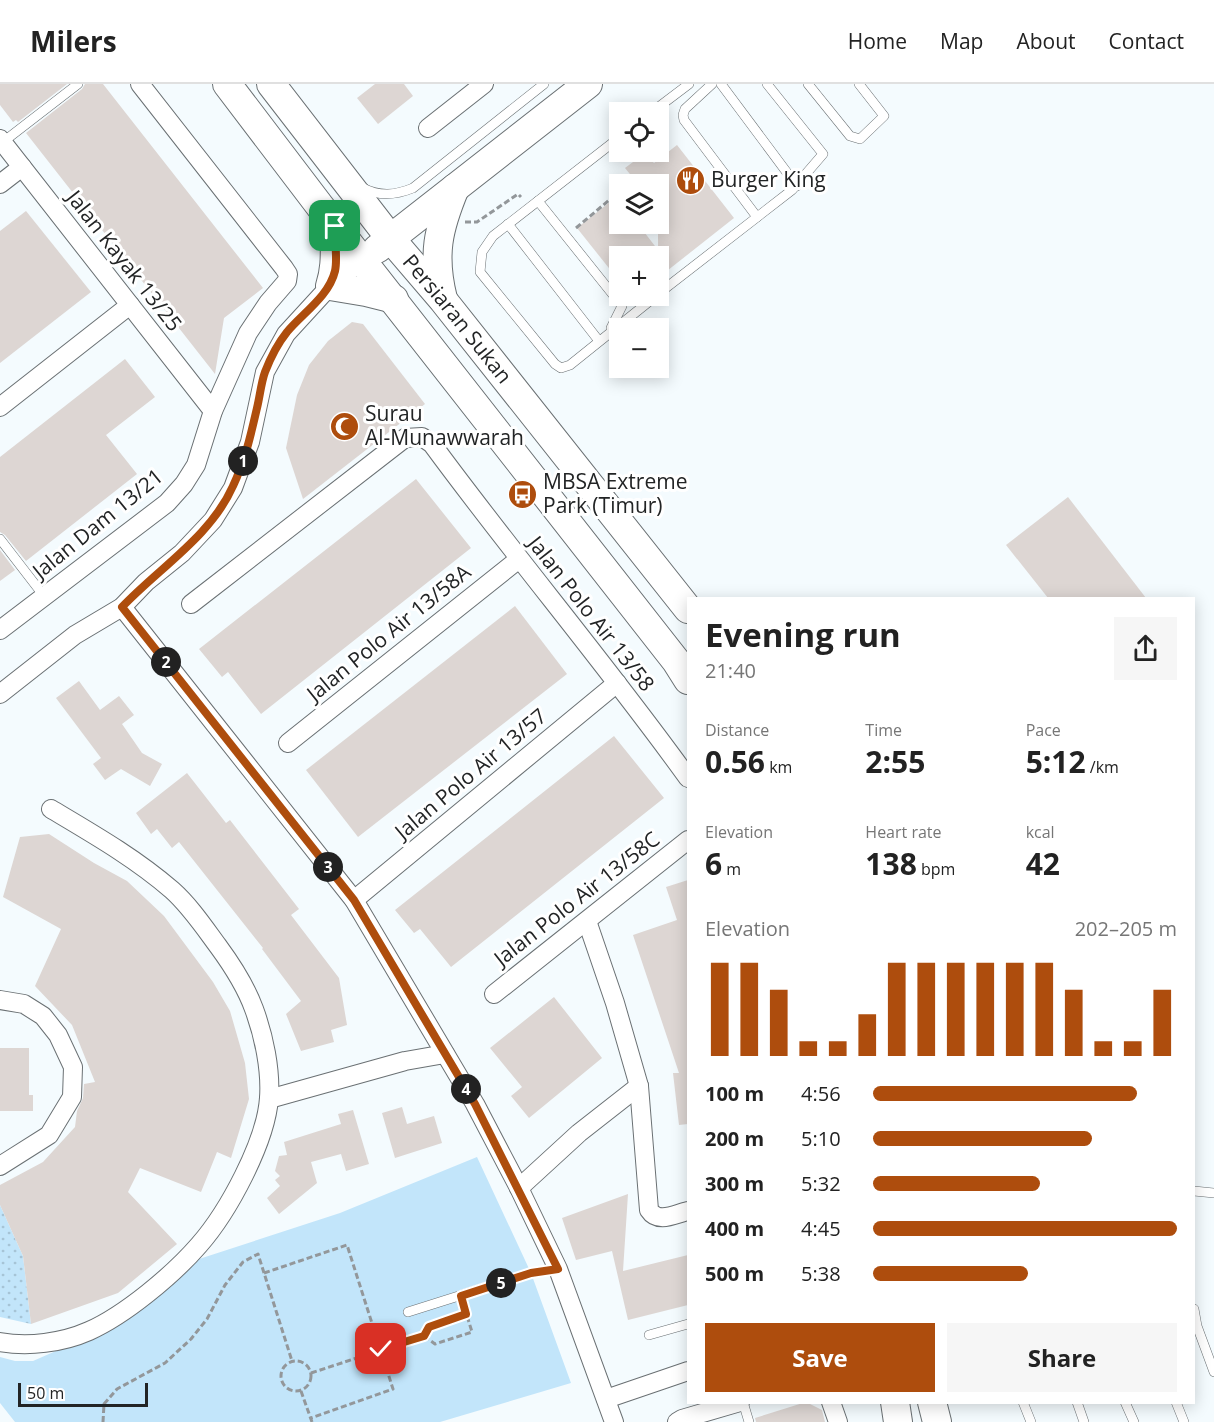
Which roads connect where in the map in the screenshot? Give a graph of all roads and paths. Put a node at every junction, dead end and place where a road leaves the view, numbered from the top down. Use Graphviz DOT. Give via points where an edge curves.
graph roads {
  1 [pos="78,84"];
  2 [pos="140,84"];
  3 [pos="227,84"];
  4 [pos="271,84"];
  5 [pos="484,84"];
  6 [pos="544,84"];
  7 [pos="588,84"];
  8 [pos="689,84"];
  9 [pos="712,84"];
  10 [pos="721,84"];
  11 [pos="767,84"];
  12 [pos="808,84"];
  13 [pos="859,84"];
  14 [pos="665,102"];
  15 [pos="428,128"];
  16 [pos="1,141"];
  17 [pos="609,146"];
  18 [pos="22,167"];
  19 [pos="342,177"];
  20 [pos="0,184"];
  21 [pos="796,186"];
  22 [pos="454,188"];
  23 [pos="609,200"];
  24 [pos="535,203"];
  25 [pos="757,217"];
  26 [pos="460,222"];
  27 [pos="508,224"];
  28 [pos="335,226"];
  29 [pos="390,238"];
  30 [pos="567,239"];
  31 [pos="363,260"];
  32 [pos="330,286"];
  33 [pos="669,286"];
  34 [pos="394,299"];
  35 [pos="443,300"];
  36 [pos="130,305"];
  37 [pos="643,306"];
  38 [pos="608,333"];
  39 [pos="599,341"];
  40 [pos="0,407"];
  41 [pos="213,411"];
  42 [pos="0,539"];
  43 [pos="519,559"];
  44 [pos="44,596"];
  45 [pos="191,604"];
  46 [pos="122,607"];
  47 [pos="687,608"];
  48 [pos="0,630"];
  49 [pos="687,679"];
  50 [pos="617,683"];
  51 [pos="0,694"];
  52 [pos="288,743"];
  53 [pos="687,777"];
  54 [pos="51,809"];
  55 [pos="687,841"];
  56 [pos="354,900"];
  57 [pos="587,921"];
  58 [pos="494,994"];
  59 [pos="0,1000"];
  60 [pos="445,1054"];
  61 [pos="639,1086"];
  62 [pos="269,1099"];
  63 [pos="0,1166"];
  64 [pos="519,1188"];
  65 [pos="1195,1191"];
  66 [pos="1214,1193"];
  67 [pos="687,1210"];
  68 [pos="558,1269"];
  69 [pos="264,1273"];
  70 [pos="461,1296"];
  71 [pos="408,1312"];
  72 [pos="466,1314"];
  73 [pos="1195,1315"];
  74 [pos="687,1324"];
  75 [pos="649,1335"];
  76 [pos="424,1336"];
  77 [pos="0,1342"];
  78 [pos="381,1349"];
  79 [pos="292,1361"];
  80 [pos="687,1371"];
  81 [pos="311,1372"];
  82 [pos="1214,1372"];
  83 [pos="301,1391"];
  84 [pos="606,1399"];
  85 [pos="735,1404"];
  86 [pos="743,1404"];
  87 [pos="832,1404"];
  88 [pos="895,1404"];
  89 [pos="932,1404"];
  90 [pos="1024,1404"];
  91 [pos="1078,1404"];
  92 [pos="1126,1404"];
  93 [pos="1177,1404"];
  94 [pos="311,1420"];
  95 [pos="103,1422"];
  96 [pos="614,1422"];
  97 [pos="677,1422"];
  98 [pos="749,1422"];
  99 [pos="838,1422"];
  100 [pos="898,1422"];
  101 [pos="937,1422"];
  102 [pos="1031,1422"];
  103 [pos="1084,1422"];
  104 [pos="1134,1422"];
  105 [pos="1184,1422"];
  1 -- 16 [label="lane"];
  2 -- 41 [label="street, Jalan Dam 13/21" via="288,274 287,281 248,333"];
  3 -- 28 [label="main road, Persiaran Sukan"];
  4 -- 19 [label="main road, Persiaran Sukan"];
  5 -- 15 [label="street"];
  6 -- 19 [label="lane" via="413,188 399,194 371,192"];
  7 -- 22 [label="main road"];
  8 -- 14 [label="lane"];
  9 -- 25 [label="lane" via="685,109 684,120"];
  10 -- 21 [label="lane"];
  11 -- 21 [label="lane" via="823,154"];
  12 -- 13 [label="lane" via="850,136 860,139 884,116"];
  16 -- 18 [label="street, Jalan Kayak 13/25"];
  17 -- 24 [label="lane"];
  18 -- 20 [label="street"];
  18 -- 36 [label="street, Jalan Kayak 13/25"];
  19 -- 29 [label="main road, Persiaran Sukan"];
  21 -- 25 [label="lane"];
  22 -- 29 [label="main road"];
  22 -- 35 [label="main road" via="436,251"];
  23 -- 30 [label="path"];
  24 -- 26 [label="path" via="518,194 477,222"];
  24 -- 27 [label="lane"];
  24 -- 30 [label="lane"];
  25 -- 33 [label="lane"];
  27 -- 39 [label="lane"];
  27 -- 39 [label="lane" via="482,252 480,272 561,368"];
  28 -- 31 [label="main road, Persiaran Sukan"];
  28 -- 32 [label="main road" via="336,259"];
  29 -- 31 [label="main road"];
  29 -- 35 [label="main road, Persiaran Sukan"];
  30 -- 38 [label="lane" via="622,306"];
  31 -- 32 [label="street"];
  31 -- 34 [label="main road, Persiaran Sukan"];
  32 -- 34 [label="main road"];
  32 -- 46 [label="street" via="286,334 265,372 250,442 233,488 213,520"];
  34 -- 49 [label="main road, Persiaran Sukan"];
  35 -- 47 [label="main road, Persiaran Sukan"];
  36 -- 40 [label="street"];
  36 -- 41 [label="street, Jalan Kayak 13/25"];
  37 -- 38 [label="lane"];
  38 -- 39 [label="lane"];
  41 -- 44 [label="street, Jalan Dam 13/21" via="196,465 167,503"];
  42 -- 44 [label="lane"];
  43 -- 45 [label="street, Jalan Polo Air 13/58" via="432,444 422,437 405,438"];
  43 -- 50 [label="street, Jalan Polo Air 13/58"];
  43 -- 52 [label="street, Jalan Polo Air 13/58A"];
  44 -- 48 [label="street, Jalan Dam 13/21"];
  46 -- 51 [label="street" via="75,635"];
  46 -- 56 [label="street"];
  50 -- 53 [label="street, Jalan Polo Air 13/58"];
  50 -- 56 [label="street, Jalan Polo Air 13/57"];
  54 -- 62 [label="street" via="120,850 173,891 203,926 233,966 254,1009 266,1056"];
  55 -- 57 [label="street, Jalan Polo Air 13/58C"];
  56 -- 60 [label="street"];
  57 -- 58 [label="street, Jalan Polo Air 13/58C"];
  57 -- 61 [label="street"];
  59 -- 63 [label="street" via="24,1004 43,1016 58,1035 73,1067 72,1097 49,1135"];
  60 -- 62 [label="street" via="405,1061"];
  60 -- 64 [label="street"];
  61 -- 64 [label="street" via="579,1133"];
  61 -- 67 [label="street" via="649,1210 659,1218"];
  62 -- 77 [label="street" via="251,1158 228,1203 200,1244 167,1277 129,1307 89,1331 20,1346"];
  64 -- 68 [label="street"];
  65 -- 66 [label="lane"];
  68 -- 70 [label="lane" via="531,1273"];
  68 -- 84 [label="street"];
  69 -- 78 [label="path" via="347,1245"];
  69 -- 79 [label="path"];
  69 -- 95 [label="path" via="258,1254 243,1262 190,1339 165,1363 117,1389 105,1404"];
  70 -- 71 [label="lane"];
  70 -- 72 [label="path"];
  72 -- 76 [label="path" via="429,1327"];
  72 -- 76 [label="path" via="472,1332 435,1344"];
  73 -- 82 [label="lane"];
  74 -- 75 [label="lane"];
  76 -- 78 [label="path"];
  78 -- 81 [label="path"];
  78 -- 94 [label="path" via="393,1389"];
  79 -- 81 [label="path" via="302,1362"];
  79 -- 83 [label="path" via="285,1365 281,1380 291,1391"];
  80 -- 84 [label="street"];
  81 -- 83 [label="path" via="311,1380"];
  83 -- 94 [label="path"];
  84 -- 96 [label="street"];
  85 -- 97 [label="street"];
  86 -- 98 [label="lane"];
  87 -- 99 [label="street"];
  88 -- 100 [label="main road"];
  89 -- 101 [label="main road"];
  90 -- 102 [label="lane"];
  91 -- 103 [label="lane"];
  92 -- 104 [label="lane"];
  93 -- 105 [label="lane"];
}
